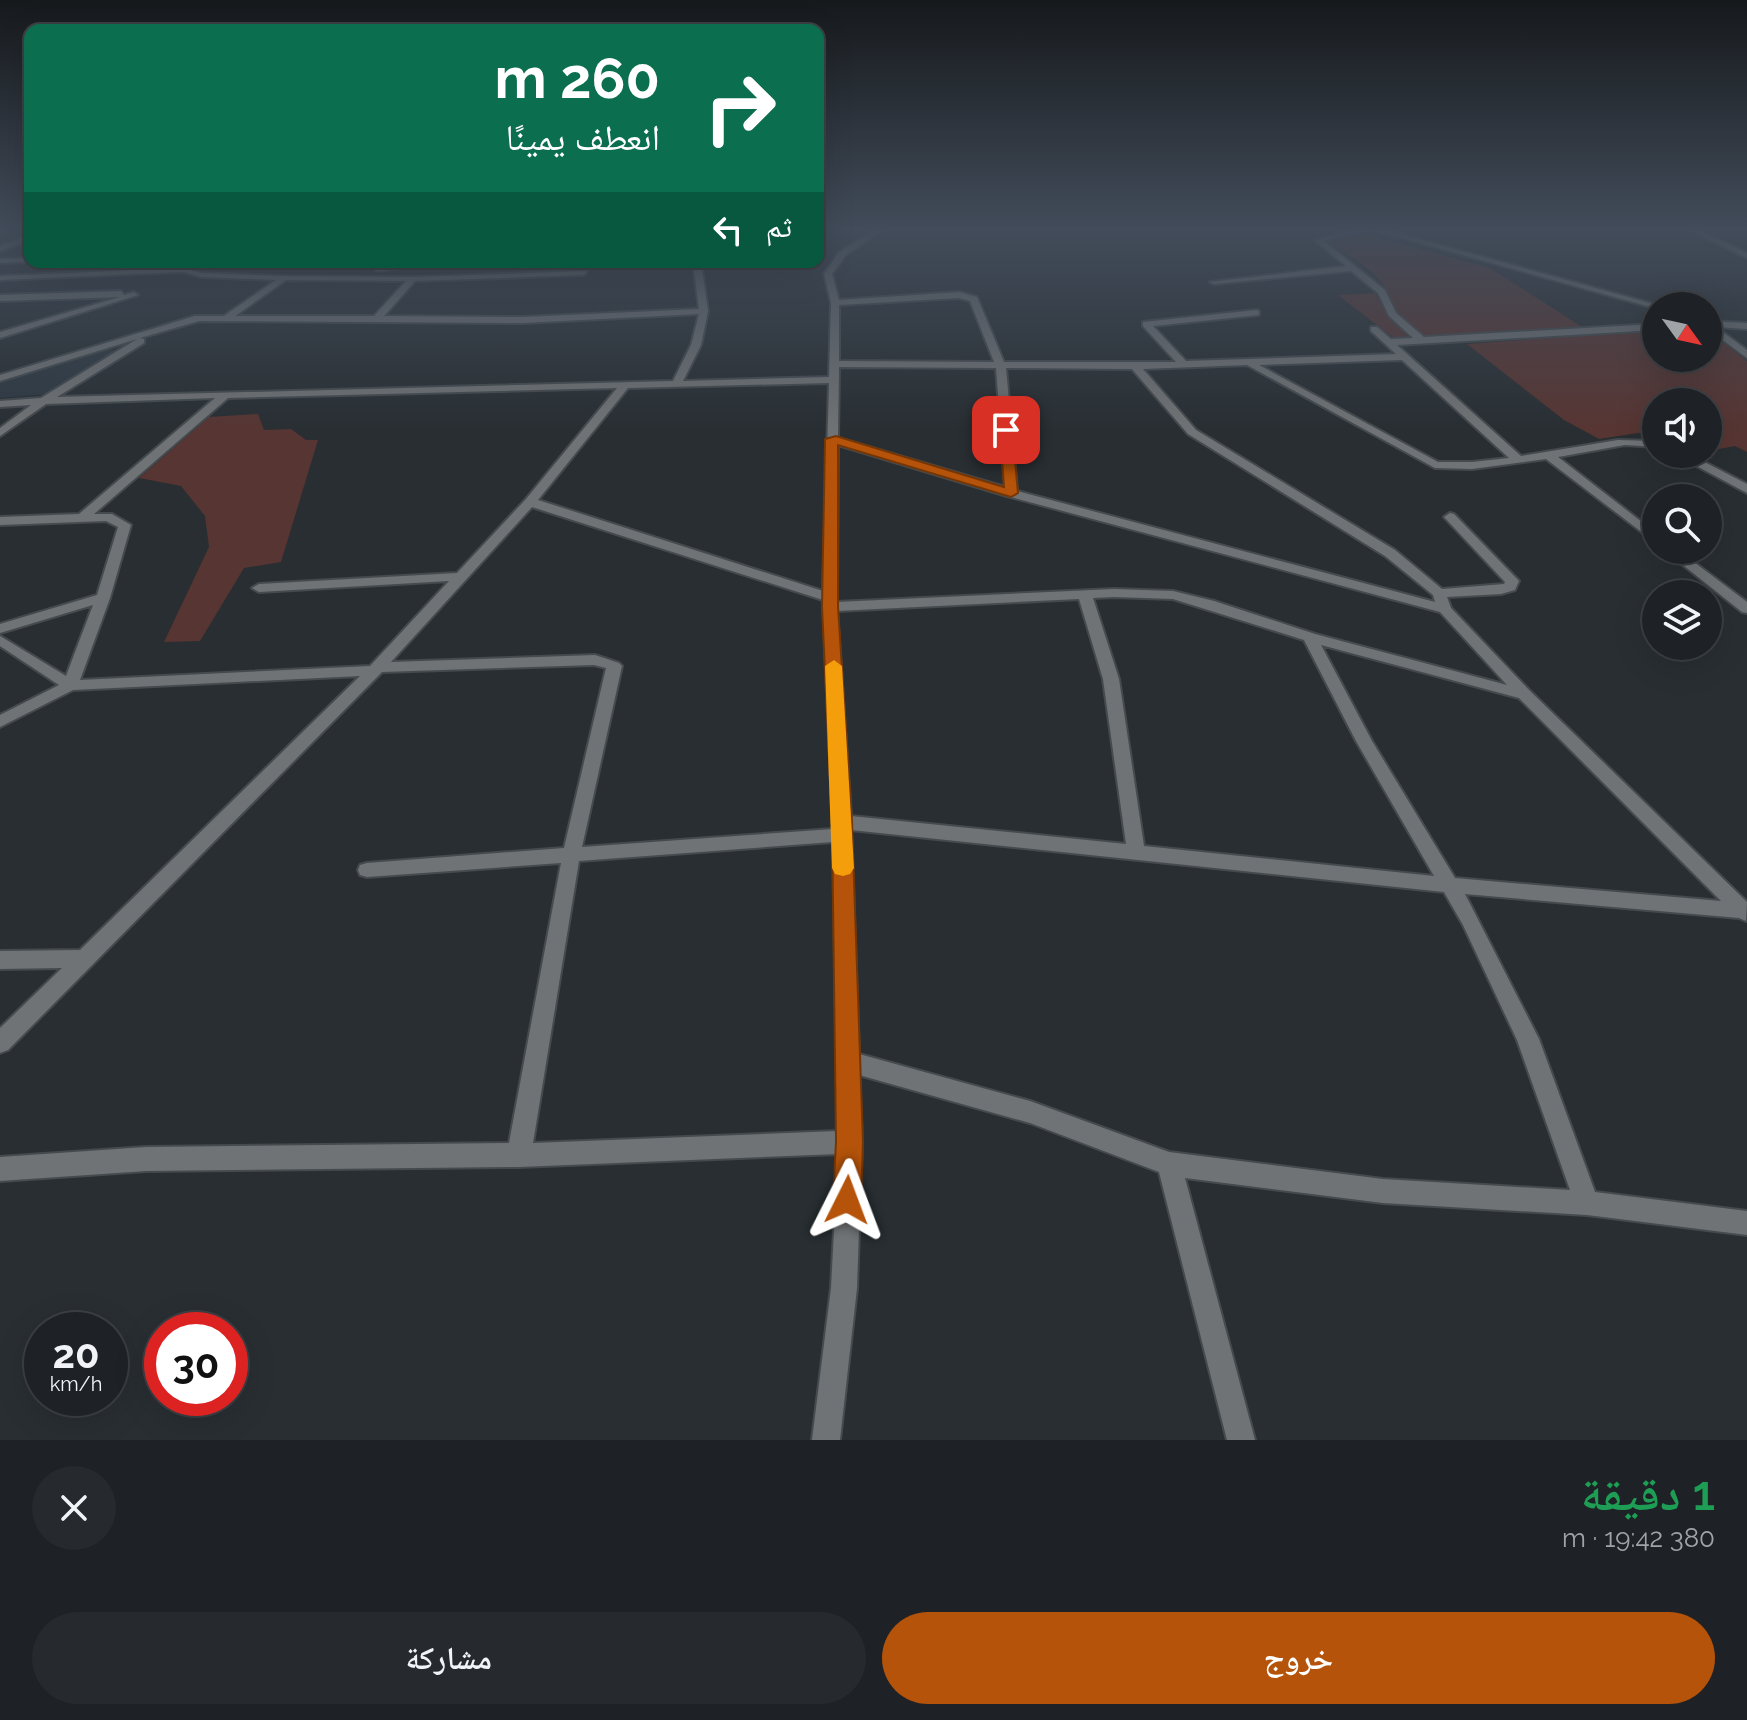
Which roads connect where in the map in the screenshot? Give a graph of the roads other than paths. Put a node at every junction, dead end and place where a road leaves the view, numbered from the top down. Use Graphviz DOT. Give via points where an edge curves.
graph roads {
  1 [pos="36,297"];
  2 [pos="127,297"];
  3 [pos="256,297"];
  4 [pos="397,297"];
  5 [pos="702,297"];
  6 [pos="833,297"];
  7 [pos="925,297"];
  8 [pos="967,297"];
  9 [pos="1384,297"];
  10 [pos="0,298"];
  11 [pos="835,303"];
  12 [pos="704,311"];
  13 [pos="1256,313"];
  14 [pos="225,318"];
  15 [pos="376,320"];
  16 [pos="47,322"];
  17 [pos="1722,324"];
  18 [pos="0,326"];
  19 [pos="1747,326"];
  20 [pos="163,327"];
  21 [pos="1642,328"];
  22 [pos="1374,329"];
  23 [pos="1722,334"];
  24 [pos="0,335"];
  25 [pos="1420,339"];
  26 [pos="1392,342"];
  27 [pos="1747,355"];
  28 [pos="1403,357"];
  29 [pos="1183,364"];
  30 [pos="1250,364"];
  31 [pos="1135,366"];
  32 [pos="1001,367"];
  33 [pos="834,372"];
  34 [pos="0,378"];
  35 [pos="677,383"];
  36 [pos="625,385"];
  37 [pos="225,395"];
  38 [pos="46,399"];
  39 [pos="0,404"];
  40 [pos="0,433"];
  41 [pos="831,439"];
  42 [pos="1642,442"];
  43 [pos="1547,454"];
  44 [pos="1517,459"];
  45 [pos="1707,468"];
  46 [pos="1747,489"];
  47 [pos="1011,493"];
  48 [pos="530,502"];
  49 [pos="83,517"];
  50 [pos="1450,517"];
  51 [pos="0,521"];
  52 [pos="1642,528"];
  53 [pos="1688,564"];
  54 [pos="457,577"];
  55 [pos="259,588"];
  56 [pos="1085,595"];
  57 [pos="103,598"];
  58 [pos="1442,601"];
  59 [pos="830,602"];
  60 [pos="1747,609"];
  61 [pos="0,629"];
  62 [pos="1310,637"];
  63 [pos="0,640"];
  64 [pos="376,669"];
  65 [pos="70,685"];
  66 [pos="1524,694"];
  67 [pos="0,722"];
  68 [pos="842,829"];
  69 [pos="1136,853"];
  70 [pos="571,857"];
  71 [pos="367,870"];
  72 [pos="1450,885"];
  73 [pos="1746,912"];
  74 [pos="83,959"];
  75 [pos="0,960"];
  76 [pos="0,1043"];
  77 [pos="847,1061"];
  78 [pos="850,1142"];
  79 [pos="519,1155"];
  80 [pos="1169,1164"];
  81 [pos="0,1169"];
  82 [pos="1587,1203"];
  83 [pos="1747,1223"];
  84 [pos="826,1440"];
  85 [pos="1241,1440"];
  1 -- 10 [label="street"];
  2 -- 16 [label="street"];
  3 -- 14 [label="street"];
  4 -- 15 [label="street"];
  5 -- 12 [label="street"];
  6 -- 11 [label="street"];
  7 -- 11 [label="street"];
  8 -- 32 [label="street" via="974,299"];
  9 -- 25 [label="street" via="1392,314"];
  11 -- 33 [label="street"];
  12 -- 15 [label="street" via="523,320"];
  12 -- 35 [label="street" via="696,345"];
  13 -- 29 [label="street" via="1146,324"];
  14 -- 15 [label="street"];
  14 -- 20 [label="street" via="193,318"];
  16 -- 18 [label="street"];
  16 -- 24 [label="street"];
  17 -- 19 [label="street"];
  20 -- 34 [label="street"];
  20 -- 38 [label="street"];
  21 -- 25 [label="street"];
  22 -- 26 [label="street"];
  23 -- 27 [label="street"];
  25 -- 26 [label="street"];
  26 -- 28 [label="street"];
  28 -- 30 [label="street"];
  28 -- 44 [label="street"];
  29 -- 30 [label="street"];
  29 -- 31 [label="street"];
  30 -- 44 [label="street" via="1435,465"];
  31 -- 32 [label="street"];
  31 -- 58 [label="street" via="1192,432 1390,553"];
  32 -- 33 [label="street"];
  32 -- 47 [label="street"];
  33 -- 35 [label="street"];
  33 -- 41 [label="street"];
  35 -- 36 [label="street"];
  36 -- 37 [label="street"];
  36 -- 48 [label="street"];
  37 -- 38 [label="street"];
  37 -- 49 [label="street"];
  38 -- 39 [label="street"];
  38 -- 40 [label="street"];
  41 -- 47 [label="street"];
  41 -- 59 [label="street"];
  42 -- 43 [label="street"];
  43 -- 44 [label="street"];
  43 -- 52 [label="street"];
  45 -- 46 [label="street"];
  47 -- 58 [label="street"];
  48 -- 54 [label="street"];
  48 -- 59 [label="street" via="646,536"];
  49 -- 51 [label="street"];
  49 -- 57 [label="street" via="108,517 125,525"];
  50 -- 58 [label="street" via="1512,581 1501,590"];
  53 -- 60 [label="street"];
  54 -- 55 [label="street"];
  54 -- 64 [label="street"];
  56 -- 59 [label="street"];
  56 -- 62 [label="street" via="1173,595"];
  56 -- 69 [label="street" via="1111,679"];
  57 -- 61 [label="street"];
  57 -- 65 [label="street"];
  58 -- 66 [label="street"];
  59 -- 68 [label="street"];
  62 -- 66 [label="street"];
  62 -- 72 [label="street" via="1364,741"];
  63 -- 65 [label="street"];
  64 -- 65 [label="street"];
  64 -- 70 [label="street" via="611,663 615,671"];
  64 -- 74 [label="street"];
  65 -- 67 [label="street"];
  66 -- 73 [label="street"];
  68 -- 69 [label="street"];
  68 -- 70 [label="street"];
  68 -- 77 [label="street"];
  69 -- 72 [label="street"];
  70 -- 71 [label="street"];
  70 -- 79 [label="street"];
  72 -- 73 [label="street"];
  72 -- 82 [label="street" via="1528,1039"];
  74 -- 75 [label="street"];
  74 -- 76 [label="street"];
  77 -- 78 [label="street"];
  77 -- 80 [label="street" via="1030,1112"];
  78 -- 79 [label="street"];
  78 -- 84 [label="street" via="844,1288"];
  79 -- 81 [label="street" via="146,1159"];
  80 -- 82 [label="street" via="1383,1191"];
  80 -- 85 [label="street"];
  82 -- 83 [label="street"];
}
